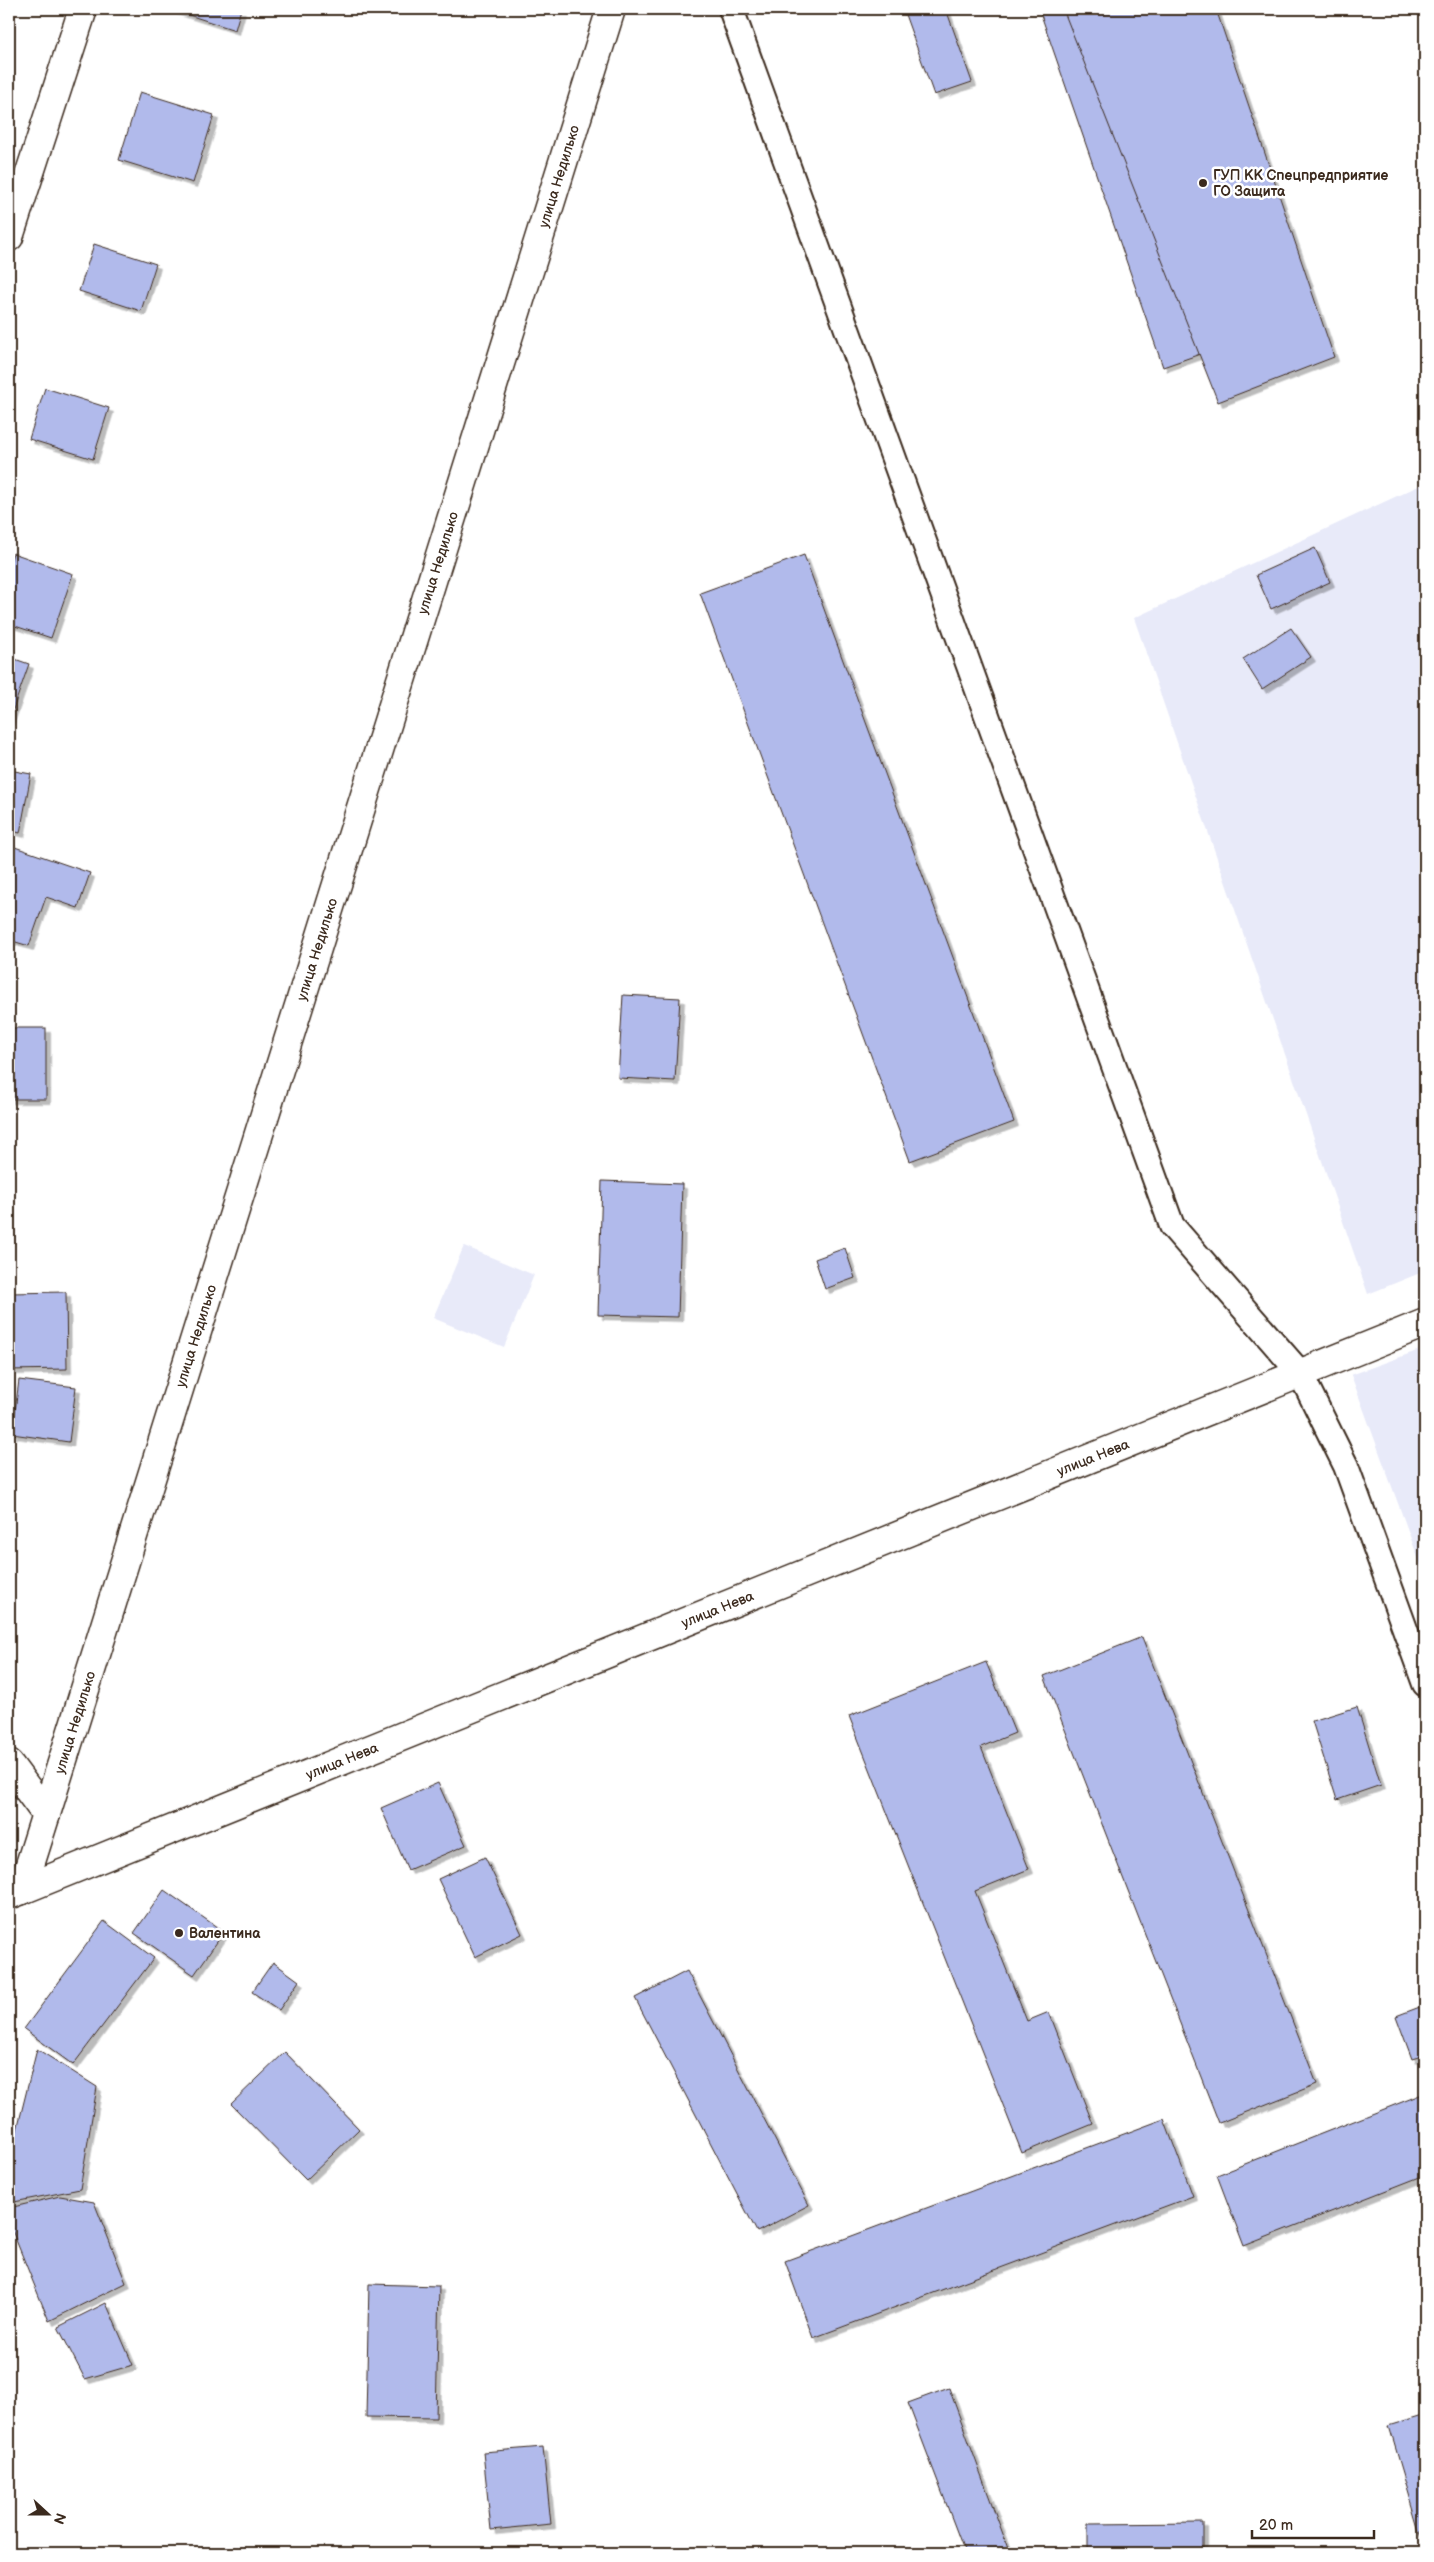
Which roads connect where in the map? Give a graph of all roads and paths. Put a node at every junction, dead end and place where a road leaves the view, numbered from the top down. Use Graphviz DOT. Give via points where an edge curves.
graph roads {
  1 [pos="83,9"];
  2 [pos="611,9"];
  3 [pos="731,9"];
  4 [pos="9,237"];
  5 [pos="1425,1323"];
  6 [pos="1300,1372"];
  7 [pos="1425,1684"];
  8 [pos="9,1764"];
  9 [pos="46,1814"];
  10 [pos="16,1893"];
  1 -- 4 [label="street"];
  2 -- 9 [label="street, улица Недилько"];
  3 -- 6 [label="lane" via="1172,1226"];
  5 -- 6 [label="street, улица Нева"];
  6 -- 7 [label="lane" via="1346,1466"];
  6 -- 10 [label="street, улица Нева"];
  8 -- 9 [label="street"];
  9 -- 10 [label="street, улица Недилько"];
}
